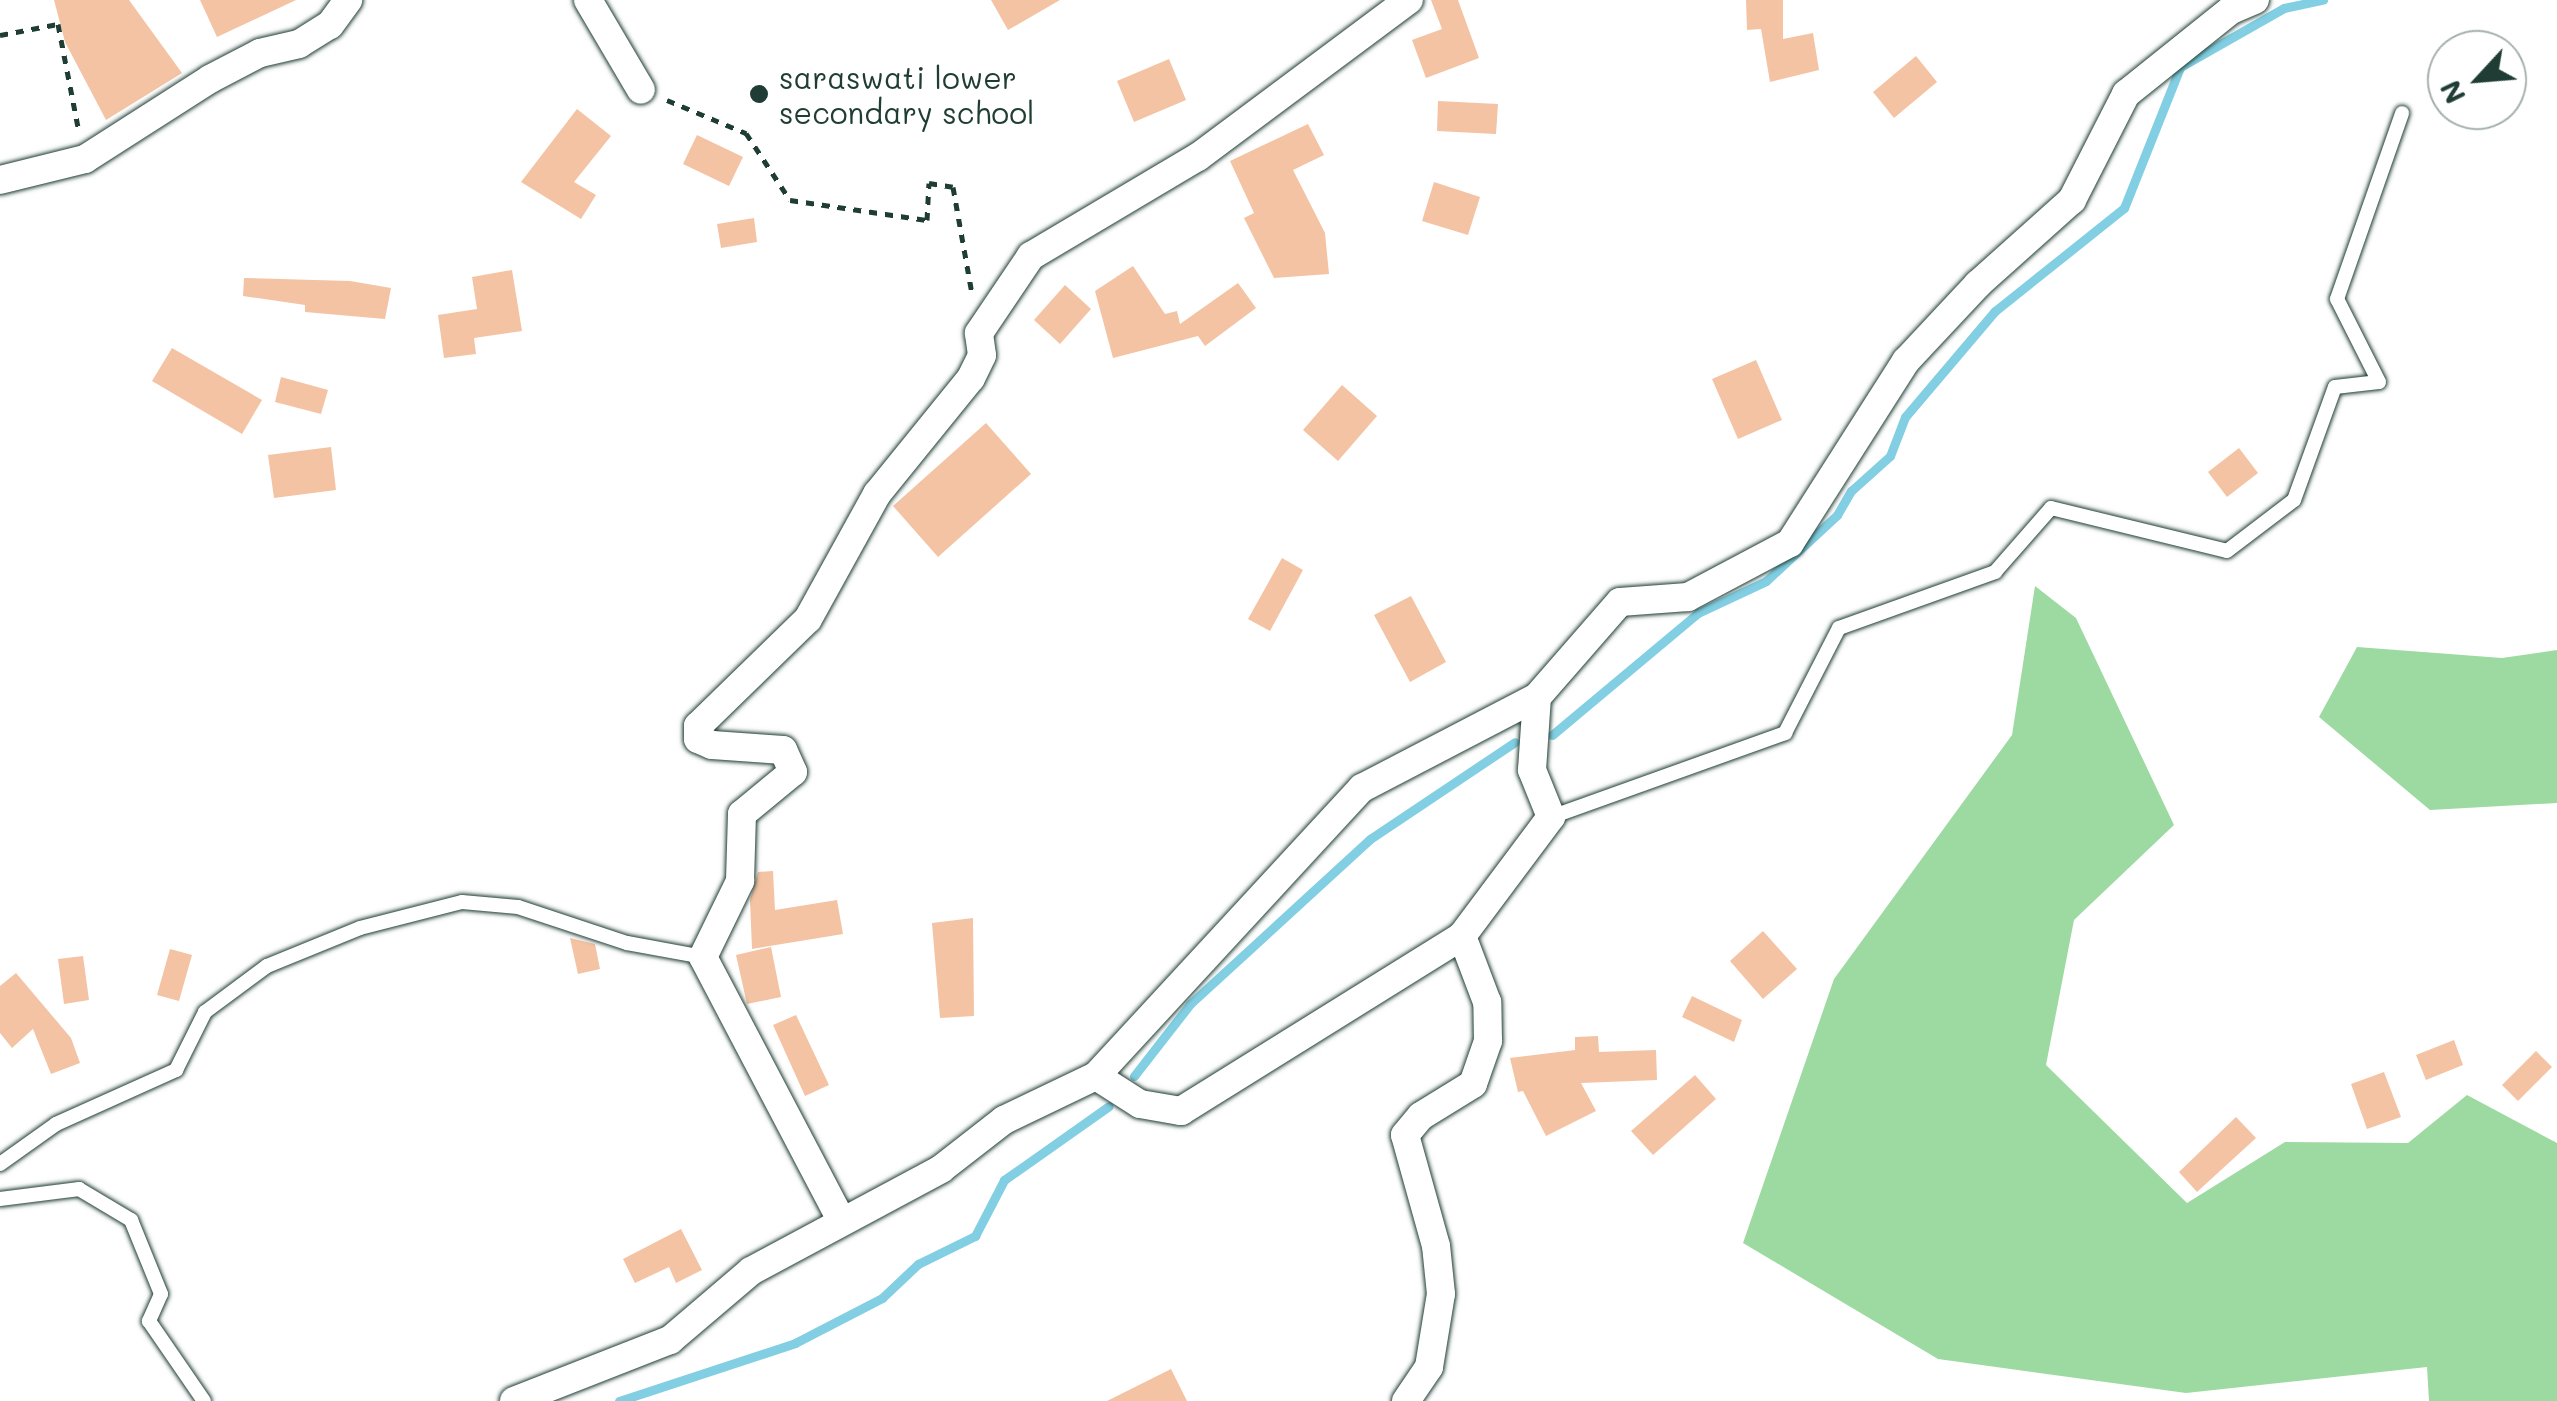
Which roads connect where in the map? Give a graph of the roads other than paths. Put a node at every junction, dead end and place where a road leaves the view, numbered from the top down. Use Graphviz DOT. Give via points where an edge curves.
graph roads {
  1 [pos="348,0"];
  2 [pos="588,0"];
  3 [pos="1409,0"];
  4 [pos="2255,0"];
  5 [pos="642,90"];
  6 [pos="2402,113"];
  7 [pos="0,180"];
  8 [pos="1537,697"];
  9 [pos="1550,818"];
  10 [pos="1462,936"];
  11 [pos="704,957"];
  12 [pos="1096,1076"];
  13 [pos="0,1164"];
  14 [pos="0,1199"];
  15 [pos="840,1218"];
  16 [pos="204,1401"];
  17 [pos="514,1401"];
  18 [pos="1406,1401"];
  1 -- 7 [label="street" via="330,25 299,44 260,53 210,80 85,160"];
  2 -- 5 [label="street"];
  3 -- 11 [label="street" via="1198,157 1031,256 980,333 982,355 971,378 877,494 808,619 698,726 698,739 712,745 783,750 792,772 742,814 740,881"];
  4 -- 8 [label="street" via="2231,10 2126,94 2072,200 1978,284 1906,361 1790,543 1688,597 1620,602"];
  6 -- 9 [label="lane" via="2337,299 2379,382 2335,387 2294,500 2227,551 2052,508 1995,572 1839,628 1785,733"];
  8 -- 9 [label="street" via="1532,770"];
  8 -- 12 [label="street" via="1362,788"];
  9 -- 10 [label="street"];
  10 -- 12 [label="street" via="1181,1110 1140,1104"];
  10 -- 18 [label="street" via="1487,1002 1488,1041 1473,1084 1421,1116 1404,1135 1436,1246 1441,1294 1429,1367"];
  11 -- 13 [label="lane" via="628,943 518,907 462,902 360,928 268,966 205,1012 176,1070 56,1124"];
  11 -- 15 [label="street"];
  12 -- 15 [label="street" via="1004,1120 941,1169"];
  14 -- 16 [label="lane" via="79,1189 131,1220 160,1294 149,1321"];
  15 -- 17 [label="street" via="751,1271 670,1340"];
}
